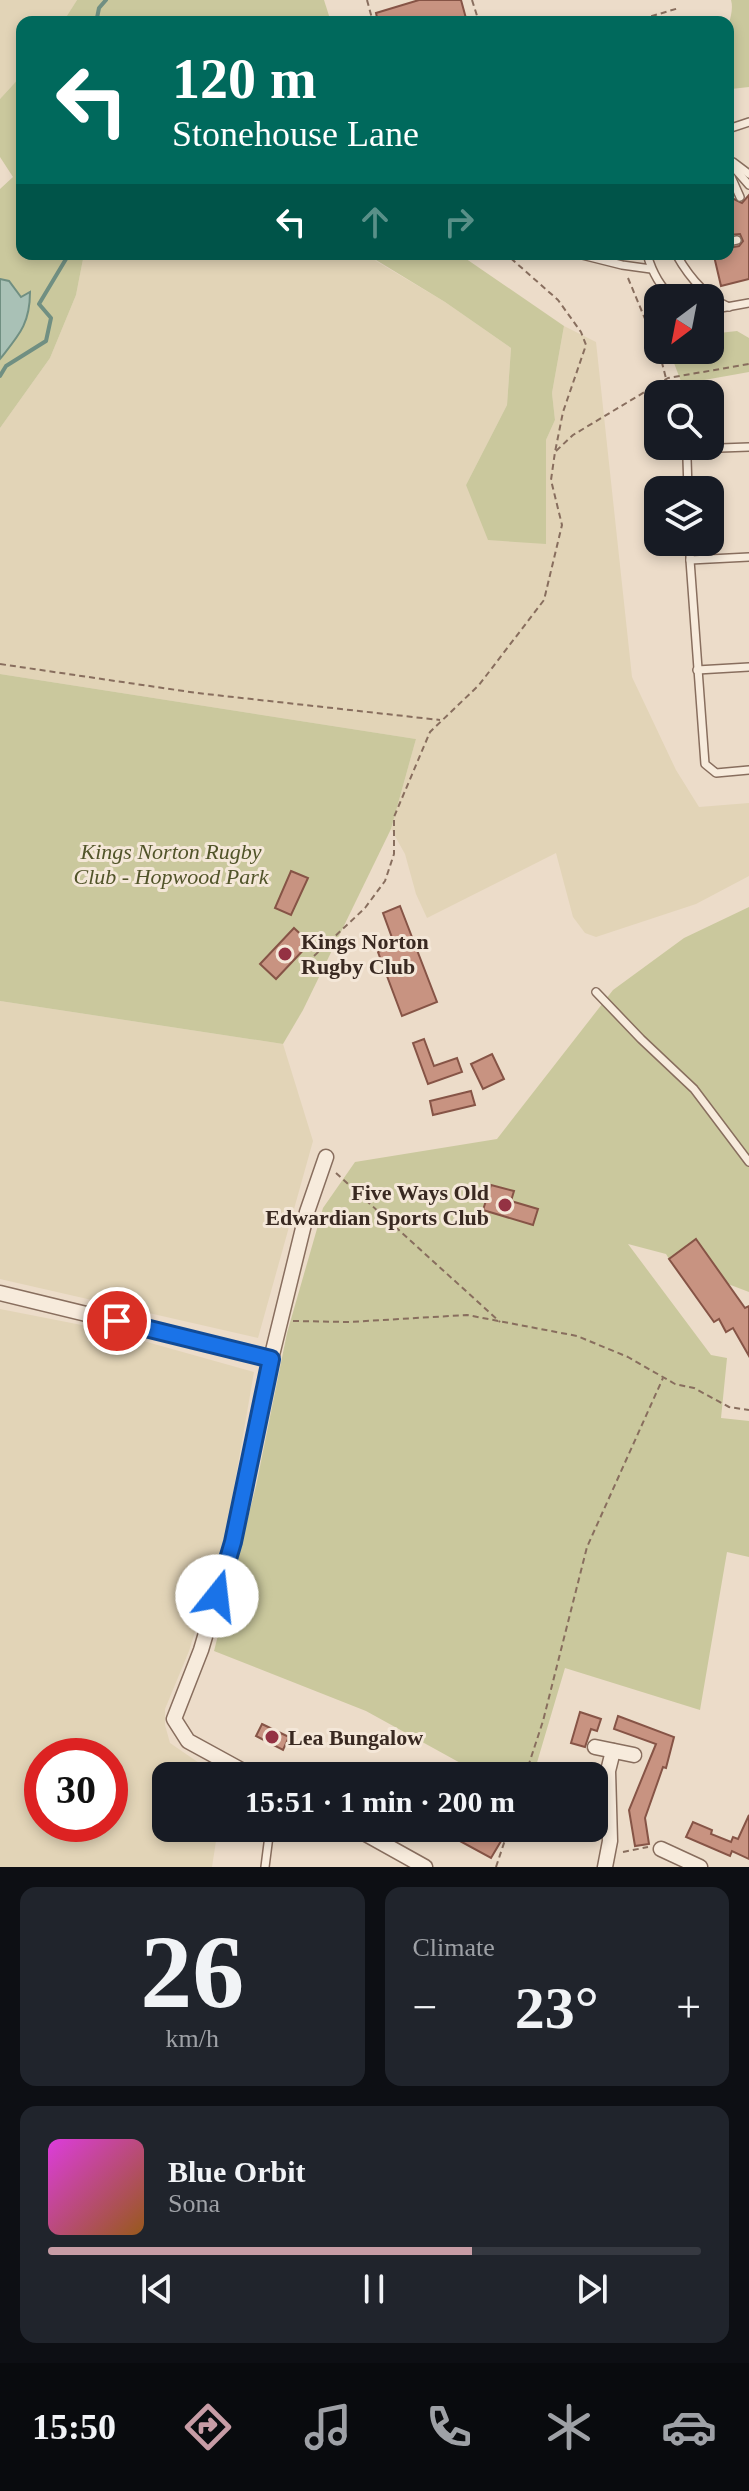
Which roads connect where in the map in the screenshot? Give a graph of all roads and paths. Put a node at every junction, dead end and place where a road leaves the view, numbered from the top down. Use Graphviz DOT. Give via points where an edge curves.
graph roads {
  1 [pos="679,8"];
  2 [pos="652,16"];
  3 [pos="734,167"];
  4 [pos="734,184"];
  5 [pos="749,185"];
  6 [pos="740,197"];
  7 [pos="513,260"];
  8 [pos="602,260"];
  9 [pos="649,260"];
  10 [pos="681,260"];
  11 [pos="622,265"];
  12 [pos="651,269"];
  13 [pos="659,284"];
  14 [pos="747,305"];
  15 [pos="729,307"];
  16 [pos="724,308"];
  17 [pos="749,364"];
  18 [pos="668,378"];
  19 [pos="749,447"];
  20 [pos="555,452"];
  21 [pos="688,476"];
  22 [pos="690,556"];
  23 [pos="749,557"];
  24 [pos="690,560"];
  25 [pos="0,664"];
  26 [pos="749,667"];
  27 [pos="697,670"];
  28 [pos="441,720"];
  29 [pos="749,770"];
  30 [pos="314,956"];
  31 [pos="596,992"];
  32 [pos="326,1157"];
  33 [pos="749,1162"];
  34 [pos="0,1293"];
  35 [pos="281,1319"];
  36 [pos="501,1323"];
  37 [pos="271,1359"];
  38 [pos="664,1377"];
  39 [pos="749,1410"];
  40 [pos="595,1747"];
  41 [pos="613,1751"];
  42 [pos="634,1755"];
  43 [pos="221,1762"];
  44 [pos="530,1762"];
  45 [pos="268,1842"];
  46 [pos="380,1842"];
  47 [pos="504,1842"];
  48 [pos="661,1849"];
  49 [pos="606,1862"];
  50 [pos="265,1867"];
  51 [pos="425,1867"];
  52 [pos="496,1867"];
  53 [pos="700,1867"];
  1 -- 2 [label="path"];
  3 -- 5 [label="lane"];
  4 -- 6 [label="lane"];
  7 -- 20 [label="path" via="558,300 586,345"];
  8 -- 11 [label="lane"];
  9 -- 12 [label="lane"];
  10 -- 15 [label="lane" via="713,301"];
  11 -- 12 [label="lane"];
  11 -- 18 [label="path"];
  12 -- 13 [label="lane"];
  14 -- 15 [label="lane"];
  15 -- 16 [label="lane"];
  17 -- 18 [label="path"];
  18 -- 20 [label="path" via="573,435"];
  19 -- 21 [label="lane" via="692,449"];
  20 -- 28 [label="path" via="551,480 562,525 544,600 479,685"];
  22 -- 24 [label="lane"];
  23 -- 24 [label="lane"];
  24 -- 27 [label="lane"];
  25 -- 28 [label="path"];
  26 -- 27 [label="lane"];
  27 -- 29 [label="lane" via="705,764 716,773"];
  28 -- 30 [label="path" via="419,754 394,817 394,854 381,889"];
  31 -- 33 [label="lane" via="694,1089"];
  32 -- 35 [label="street"];
  32 -- 36 [label="path" via="338,1176"];
  34 -- 37 [label="street"];
  35 -- 36 [label="path" via="349,1322 467,1315"];
  35 -- 37 [label="street"];
  36 -- 38 [label="path" via="577,1336"];
  37 -- 43 [label="street" via="233,1542 174,1719 188,1741"];
  38 -- 39 [label="path" via="729,1407"];
  38 -- 44 [label="path" via="587,1547"];
  40 -- 41 [label="street"];
  41 -- 42 [label="street"];
  41 -- 49 [label="street"];
  45 -- 50 [label="lane"];
  46 -- 51 [label="street"];
  47 -- 52 [label="path"];
  48 -- 49 [label="path" via="632,1849"];
  48 -- 53 [label="street"];
}
